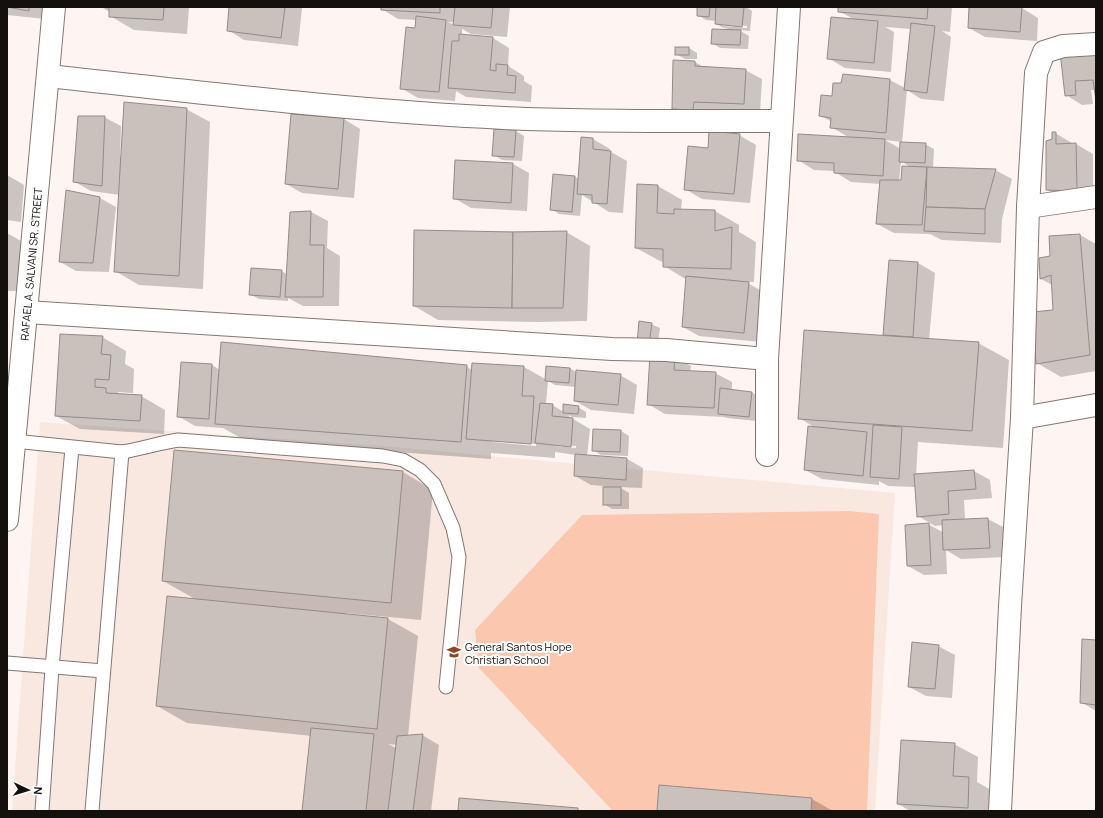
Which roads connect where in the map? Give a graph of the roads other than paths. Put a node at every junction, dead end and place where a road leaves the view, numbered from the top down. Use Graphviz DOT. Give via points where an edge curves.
graph roads {
  1 [pos="54,7"];
  2 [pos="789,7"];
  3 [pos="1096,44"];
  4 [pos="48,76"];
  5 [pos="781,121"];
  6 [pos="1096,197"];
  7 [pos="1028,207"];
  8 [pos="26,312"];
  9 [pos="767,359"];
  10 [pos="1096,405"];
  11 [pos="1022,418"];
  12 [pos="14,441"];
  13 [pos="72,448"];
  14 [pos="122,452"];
  15 [pos="767,454"];
  16 [pos="7,520"];
  17 [pos="7,663"];
  18 [pos="52,668"];
  19 [pos="103,671"];
  20 [pos="446,687"];
  21 [pos="42,811"];
  22 [pos="92,811"];
  23 [pos="1000,811"];
  1 -- 4 [label="street, RAFAEL A. SALVANI SR. STREET"];
  2 -- 5 [label="street"];
  3 -- 7 [label="street" via="1063,46 1044,52 1036,73"];
  4 -- 5 [label="street" via="373,110 539,120"];
  4 -- 8 [label="street, RAFAEL A. SALVANI SR. STREET"];
  5 -- 9 [label="street"];
  6 -- 7 [label="street"];
  7 -- 11 [label="street"];
  8 -- 9 [label="street" via="612,349 666,350"];
  8 -- 12 [label="street, RAFAEL A. SALVANI SR. STREET"];
  9 -- 15 [label="street"];
  10 -- 11 [label="street"];
  11 -- 23 [label="street"];
  12 -- 13 [label="lane"];
  12 -- 16 [label="street, RAFAEL A. SALVANI SR. STREET"];
  13 -- 14 [label="lane"];
  13 -- 18 [label="lane"];
  14 -- 19 [label="lane"];
  14 -- 20 [label="lane" via="178,440 383,456 403,460 420,470 434,484 453,528 460,557"];
  17 -- 18 [label="lane"];
  18 -- 19 [label="lane"];
  18 -- 21 [label="lane"];
  19 -- 22 [label="lane"];
}
